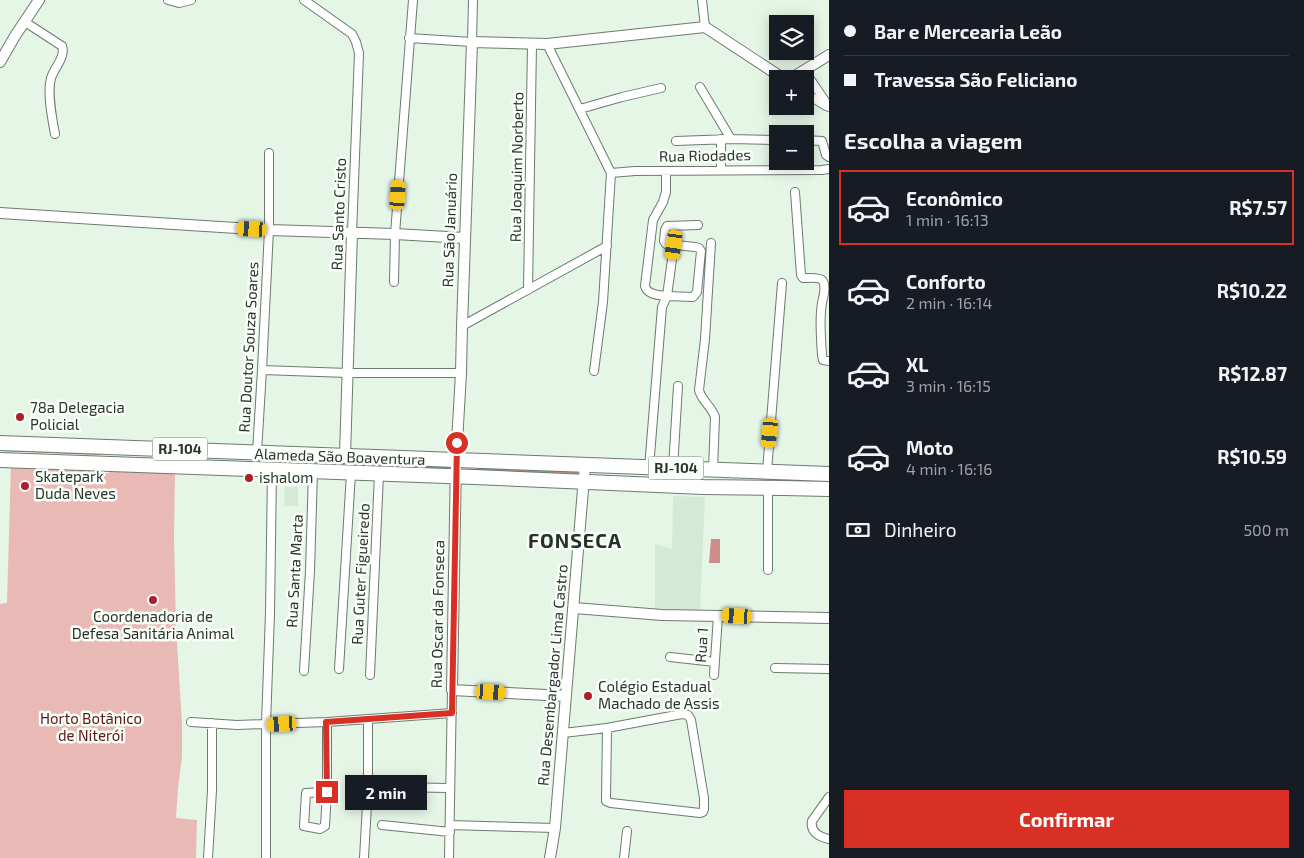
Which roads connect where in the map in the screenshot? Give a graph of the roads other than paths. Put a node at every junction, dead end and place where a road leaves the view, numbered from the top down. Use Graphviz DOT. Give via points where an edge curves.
graph roads {
  1 [pos="39,0"];
  2 [pos="168,0"];
  3 [pos="191,0"];
  4 [pos="304,0"];
  5 [pos="413,0"];
  6 [pos="473,0"];
  7 [pos="702,0"];
  8 [pos="24,22"];
  9 [pos="705,27"];
  10 [pos="409,38"];
  11 [pos="472,42"];
  12 [pos="532,44"];
  13 [pos="548,44"];
  14 [pos="829,55"];
  15 [pos="0,62"];
  16 [pos="770,70"];
  17 [pos="804,70"];
  18 [pos="814,85"];
  19 [pos="700,86"];
  20 [pos="661,88"];
  21 [pos="814,98"];
  22 [pos="829,107"];
  23 [pos="580,109"];
  24 [pos="55,134"];
  25 [pos="731,139"];
  26 [pos="721,140"];
  27 [pos="769,140"];
  28 [pos="676,141"];
  29 [pos="814,141"];
  30 [pos="269,153"];
  31 [pos="829,156"];
  32 [pos="829,168"];
  33 [pos="721,170"];
  34 [pos="666,171"];
  35 [pos="611,173"];
  36 [pos="796,192"];
  37 [pos="0,213"];
  38 [pos="698,225"];
  39 [pos="269,230"];
  40 [pos="352,233"];
  41 [pos="395,234"];
  42 [pos="465,238"];
  43 [pos="711,243"];
  44 [pos="674,245"];
  45 [pos="607,246"];
  46 [pos="394,282"];
  47 [pos="782,283"];
  48 [pos="528,290"];
  49 [pos="667,296"];
  50 [pos="462,326"];
  51 [pos="829,361"];
  52 [pos="262,370"];
  53 [pos="594,371"];
  54 [pos="348,373"];
  55 [pos="461,373"];
  56 [pos="678,386"];
  57 [pos="0,443"];
  58 [pos="257,452"];
  59 [pos="345,456"];
  60 [pos="0,460"];
  61 [pos="456,460"];
  62 [pos="585,465"];
  63 [pos="649,468"];
  64 [pos="673,468"];
  65 [pos="272,470"];
  66 [pos="713,470"];
  67 [pos="313,472"];
  68 [pos="766,472"];
  69 [pos="351,473"];
  70 [pos="380,474"];
  71 [pos="829,474"];
  72 [pos="456,477"];
  73 [pos="584,482"];
  74 [pos="768,487"];
  75 [pos="829,490"];
  76 [pos="768,570"];
  77 [pos="574,608"];
  78 [pos="718,616"];
  79 [pos="829,618"];
  80 [pos="670,657"];
  81 [pos="715,662"];
  82 [pos="775,668"];
  83 [pos="339,669"];
  84 [pos="829,669"];
  85 [pos="304,671"];
  86 [pos="370,675"];
  87 [pos="714,675"];
  88 [pos="452,690"];
  89 [pos="566,696"];
  90 [pos="452,713"];
  91 [pos="368,718"];
  92 [pos="191,722"];
  93 [pos="326,722"];
  94 [pos="212,723"];
  95 [pos="266,724"];
  96 [pos="607,728"];
  97 [pos="563,732"];
  98 [pos="386,787"];
  99 [pos="450,788"];
  100 [pos="327,792"];
  101 [pos="829,797"];
  102 [pos="382,825"];
  103 [pos="450,828"];
  104 [pos="555,828"];
  105 [pos="627,831"];
  106 [pos="829,839"];
  107 [pos="208,858"];
  108 [pos="266,858"];
  109 [pos="364,858"];
  110 [pos="449,858"];
  111 [pos="550,858"];
  112 [pos="624,858"];
  1 -- 8 [label="street"];
  2 -- 3 [label="street" via="179,3"];
  4 -- 40 [label="street, Rua Santo Cristo" via="352,34 359,53"];
  5 -- 10 [label="street"];
  6 -- 11 [label="street, Rua São Januário"];
  7 -- 9 [label="street"];
  8 -- 15 [label="street"];
  8 -- 24 [label="street" via="63,48 50,84"];
  9 -- 13 [label="street"];
  9 -- 16 [label="street"];
  10 -- 11 [label="street"];
  10 -- 41 [label="street"];
  11 -- 12 [label="street"];
  11 -- 42 [label="street, Rua São Januário"];
  12 -- 13 [label="street"];
  12 -- 48 [label="street, Rua Joaquim Norberto"];
  13 -- 23 [label="street"];
  14 -- 17 [label="street"];
  18 -- 22 [label="street"];
  19 -- 25 [label="street"];
  20 -- 23 [label="street"];
  21 -- 22 [label="street"];
  23 -- 35 [label="street"];
  25 -- 26 [label="street"];
  25 -- 27 [label="street"];
  26 -- 28 [label="street"];
  26 -- 33 [label="street"];
  29 -- 31 [label="street" via="822,141"];
  30 -- 39 [label="street, Rua Doutor Souza Soares"];
  32 -- 33 [label="street, Rua Riodades"];
  33 -- 34 [label="street, Rua Riodades"];
  34 -- 35 [label="street, Rua Riodades"];
  34 -- 49 [label="street" via="666,192 653,220 645,286 651,294"];
  35 -- 45 [label="street"];
  36 -- 51 [label="street" via="801,275 824,282 822,355 823,360"];
  37 -- 39 [label="street"];
  38 -- 44 [label="street" via="667,226 664,243"];
  39 -- 40 [label="street"];
  39 -- 52 [label="street, Rua Doutor Souza Soares"];
  40 -- 41 [label="street"];
  40 -- 54 [label="street, Rua Santo Cristo"];
  41 -- 42 [label="street"];
  41 -- 46 [label="street"];
  42 -- 50 [label="street, Rua São Januário"];
  43 -- 66 [label="street" via="699,390 716,421"];
  44 -- 49 [label="street"];
  44 -- 49 [label="street" via="699,248 697,292 693,297"];
  45 -- 48 [label="street"];
  45 -- 53 [label="street"];
  47 -- 68 [label="street"];
  48 -- 50 [label="street"];
  49 -- 63 [label="street" via="662,307"];
  50 -- 55 [label="street, Rua São Januário"];
  52 -- 54 [label="street"];
  52 -- 58 [label="street, Rua Doutor Souza Soares"];
  54 -- 55 [label="street"];
  54 -- 59 [label="street, Rua Santo Cristo"];
  55 -- 61 [label="street, Rua São Januário"];
  56 -- 64 [label="street"];
  57 -- 58 [label="highway, Alameda São Boaventura / RJ-104"];
  58 -- 59 [label="highway, Alameda São Boaventura / RJ-104"];
  59 -- 61 [label="highway, Alameda São Boaventura / RJ-104"];
  60 -- 65 [label="highway, Alameda São Boaventura / RJ-104"];
  61 -- 62 [label="highway, Alameda São Boaventura / RJ-104"];
  61 -- 72 [label="street, Rua Oscar da Fonseca"];
  62 -- 63 [label="highway, Alameda São Boaventura / RJ-104"];
  62 -- 73 [label="street, Rua Desembargador Lima Castro"];
  63 -- 64 [label="highway, Alameda São Boaventura / RJ-104"];
  64 -- 66 [label="highway, Alameda São Boaventura / RJ-104"];
  65 -- 67 [label="highway, Alameda São Boaventura / RJ-104"];
  65 -- 95 [label="street"];
  66 -- 68 [label="highway, Alameda São Boaventura / RJ-104"];
  67 -- 69 [label="highway, Alameda São Boaventura / RJ-104"];
  67 -- 85 [label="street, Rua Santa Marta"];
  68 -- 71 [label="highway, Alameda São Boaventura / RJ-104"];
  69 -- 70 [label="highway, Alameda São Boaventura / RJ-104"];
  69 -- 83 [label="street"];
  70 -- 72 [label="highway, Alameda São Boaventura / RJ-104"];
  70 -- 86 [label="street, Rua Guter Figueiredo"];
  72 -- 73 [label="highway, Alameda São Boaventura / RJ-104"];
  72 -- 88 [label="street, Rua Oscar da Fonseca"];
  73 -- 74 [label="highway, Alameda São Boaventura / RJ-104"];
  73 -- 77 [label="street, Rua Desembargador Lima Castro"];
  74 -- 75 [label="highway, Alameda São Boaventura / RJ-104"];
  74 -- 76 [label="street"];
  77 -- 78 [label="street"];
  77 -- 89 [label="street, Rua Desembargador Lima Castro"];
  78 -- 79 [label="street"];
  78 -- 81 [label="street, Rua 1"];
  80 -- 81 [label="street"];
  81 -- 87 [label="street, Rua 1"];
  82 -- 84 [label="street"];
  88 -- 89 [label="street"];
  88 -- 90 [label="street, Rua Oscar da Fonseca"];
  89 -- 97 [label="street, Rua Desembargador Lima Castro"];
  90 -- 91 [label="street"];
  90 -- 99 [label="street, Rua Oscar da Fonseca"];
  91 -- 93 [label="street"];
  91 -- 109 [label="street"];
  92 -- 94 [label="street"];
  93 -- 95 [label="street"];
  93 -- 100 [label="street"];
  94 -- 95 [label="street"];
  94 -- 107 [label="street"];
  95 -- 108 [label="street"];
  96 -- 96 [label="street" via="688,715 704,798 703,812 606,801"];
  96 -- 97 [label="street"];
  97 -- 104 [label="street, Rua Desembargador Lima Castro"];
  98 -- 99 [label="street"];
  99 -- 103 [label="street, Rua Oscar da Fonseca"];
  100 -- 100 [label="street" via="325,826 320,829 304,826 306,793"];
  101 -- 106 [label="street" via="811,825 813,832"];
  102 -- 103 [label="street"];
  103 -- 104 [label="street"];
  103 -- 110 [label="street, Rua Oscar da Fonseca"];
  104 -- 111 [label="street, Rua Desembargador Lima Castro"];
  105 -- 112 [label="street"];
}
